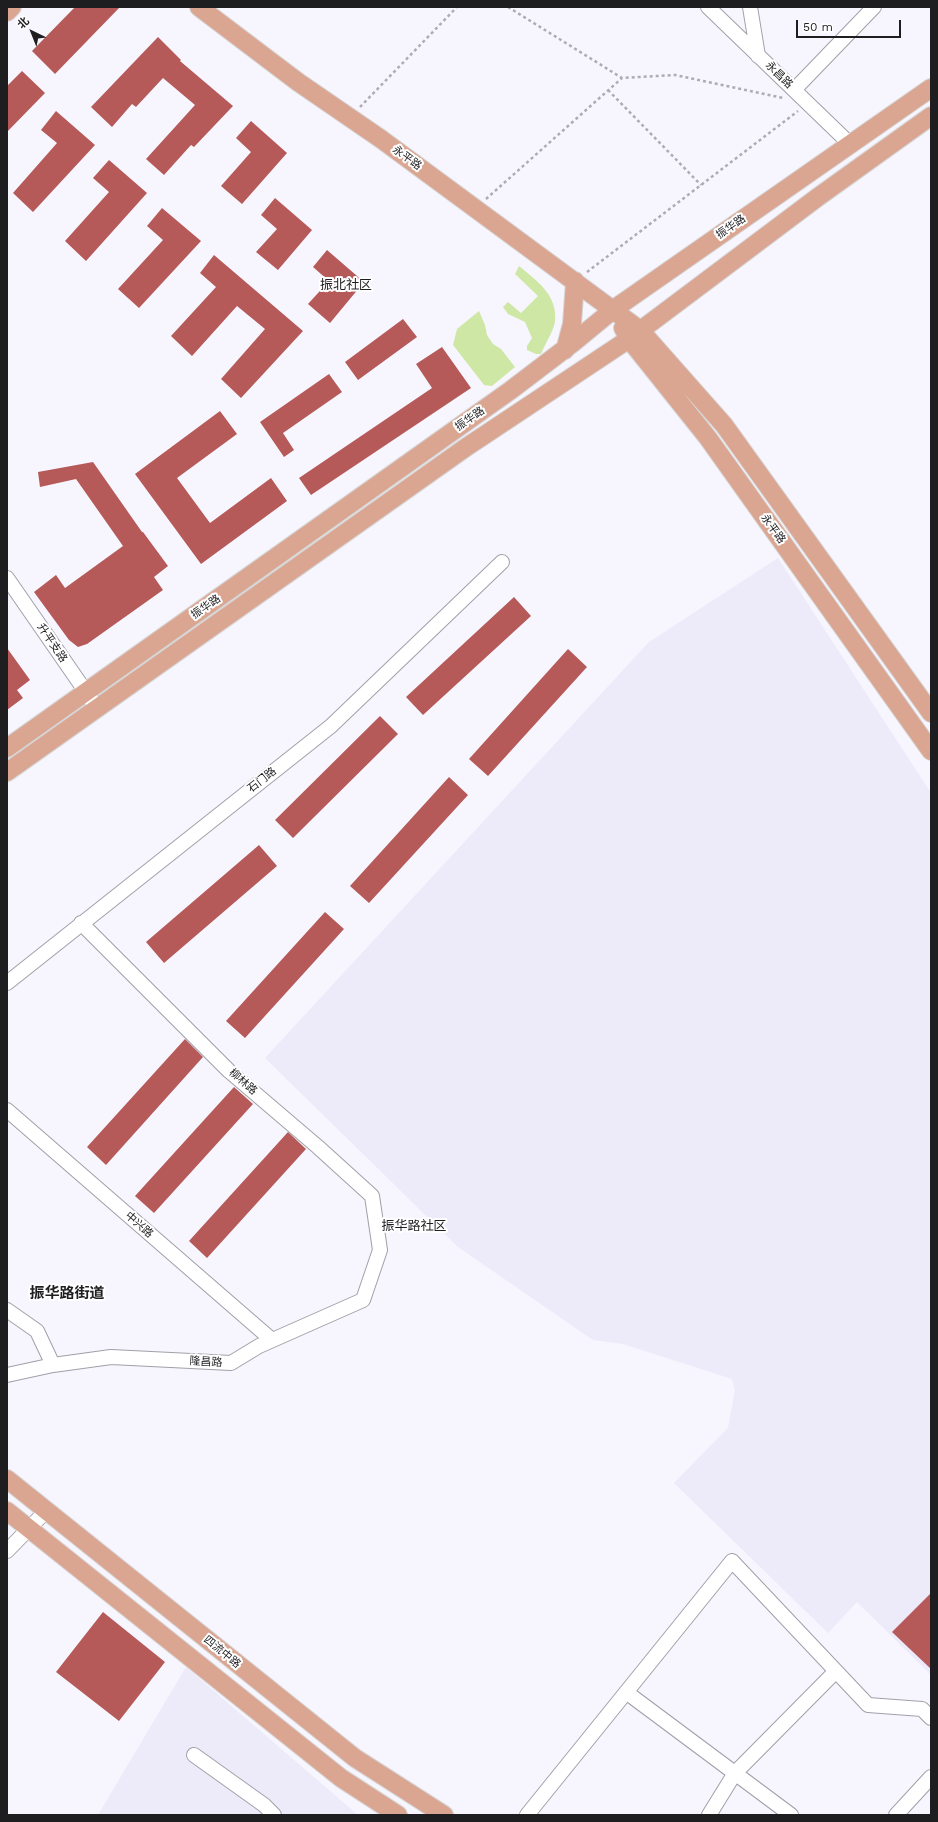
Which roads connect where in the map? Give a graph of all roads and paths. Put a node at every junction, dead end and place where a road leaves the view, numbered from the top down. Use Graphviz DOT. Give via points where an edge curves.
graph roads {
  1 [pos="12,7"];
  2 [pos="199,7"];
  3 [pos="456,7"];
  4 [pos="508,7"];
  5 [pos="708,7"];
  6 [pos="750,7"];
  7 [pos="874,7"];
  8 [pos="7,12"];
  9 [pos="758,56"];
  10 [pos="622,78"];
  11 [pos="931,88"];
  12 [pos="608,90"];
  13 [pos="789,94"];
  14 [pos="808,103"];
  15 [pos="931,116"];
  16 [pos="350,118"];
  17 [pos="850,144"];
  18 [pos="701,185"];
  19 [pos="476,208"];
  20 [pos="575,281"];
  21 [pos="614,309"];
  22 [pos="634,334"];
  23 [pos="565,350"];
  24 [pos="502,562"];
  25 [pos="7,578"];
  26 [pos="86,693"];
  27 [pos="97,708"];
  28 [pos="931,713"];
  29 [pos="7,748"];
  30 [pos="931,750"];
  31 [pos="7,772"];
  32 [pos="82,923"];
  33 [pos="7,983"];
  34 [pos="7,1110"];
  35 [pos="380,1250"];
  36 [pos="7,1310"];
  37 [pos="272,1340"];
  38 [pos="53,1365"];
  39 [pos="7,1375"];
  40 [pos="7,1479"];
  41 [pos="7,1511"];
  42 [pos="46,1511"];
  43 [pos="29,1529"];
  44 [pos="7,1551"];
  45 [pos="836,1671"];
  46 [pos="626,1692"];
  47 [pos="931,1718"];
  48 [pos="194,1755"];
  49 [pos="735,1773"];
  50 [pos="931,1777"];
  51 [pos="274,1815"];
  52 [pos="398,1815"];
  53 [pos="444,1815"];
  54 [pos="527,1815"];
  55 [pos="709,1815"];
  56 [pos="791,1815"];
  57 [pos="896,1815"];
  1 -- 8 [label="main road"];
  2 -- 16 [label="main road, 永平路"];
  3 -- 16 [label="path"];
  4 -- 10 [label="path"];
  5 -- 9 [label="street, 永昌路"];
  6 -- 9 [label="street"];
  7 -- 13 [label="street"];
  9 -- 13 [label="street, 永昌路"];
  10 -- 12 [label="path"];
  10 -- 13 [label="path" via="675,75"];
  11 -- 17 [label="main road, 振华路"];
  12 -- 18 [label="path"];
  12 -- 19 [label="path"];
  13 -- 14 [label="street, 永昌路"];
  14 -- 17 [label="street, 永昌路"];
  14 -- 18 [label="path"];
  15 -- 22 [label="main road, 振华路" via="818,196"];
  16 -- 19 [label="main road, 永平路"];
  17 -- 21 [label="main road, 振华路"];
  18 -- 20 [label="path"];
  19 -- 20 [label="main road, 永平路"];
  20 -- 21 [label="main road, 永平路"];
  20 -- 23 [label="main road" via="572,324"];
  21 -- 22 [label="main road, 永平路"];
  21 -- 23 [label="main road, 振华路"];
  22 -- 27 [label="main road, 振华路" via="465,448"];
  22 -- 28 [label="main road, 永平路" via="724,425"];
  22 -- 30 [label="main road, 永平路"];
  23 -- 26 [label="main road, 振华路"];
  24 -- 32 [label="street, 石门路" via="331,726"];
  25 -- 26 [label="street, 升平支路"];
  26 -- 27 [label="street, 升平支路"];
  26 -- 29 [label="main road, 振华路"];
  27 -- 31 [label="main road, 振华路"];
  32 -- 33 [label="street, 石门路"];
  32 -- 35 [label="street, 柳林路" via="229,1071 372,1196"];
  34 -- 37 [label="street, 中兴路"];
  35 -- 37 [label="street, 隆昌路" via="364,1300"];
  36 -- 38 [label="street" via="37,1332"];
  37 -- 38 [label="street, 隆昌路" via="231,1363 110,1357"];
  38 -- 39 [label="street, 隆昌路"];
  40 -- 42 [label="main road, 四流中路"];
  41 -- 43 [label="main road"];
  42 -- 43 [label="street"];
  42 -- 53 [label="main road, 四流中路" via="355,1758"];
  43 -- 44 [label="street"];
  43 -- 52 [label="main road" via="341,1778"];
  45 -- 46 [label="street" via="732,1562"];
  45 -- 47 [label="street" via="868,1705 922,1709"];
  45 -- 49 [label="street"];
  46 -- 49 [label="street"];
  46 -- 54 [label="street"];
  48 -- 51 [label="street"];
  49 -- 55 [label="street"];
  49 -- 56 [label="street"];
  50 -- 57 [label="street"];
}
